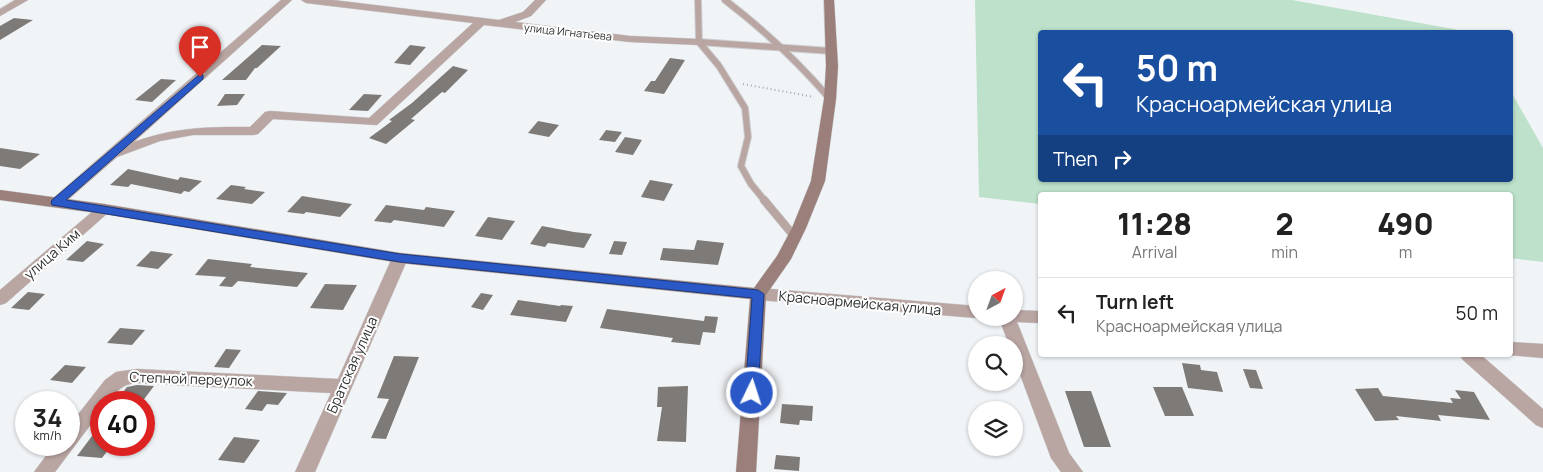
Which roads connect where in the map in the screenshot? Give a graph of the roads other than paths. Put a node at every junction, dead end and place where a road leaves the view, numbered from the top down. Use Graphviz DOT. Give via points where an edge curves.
graph roads {
  1 [pos="23,0"];
  2 [pos="287,0"];
  3 [pos="306,0"];
  4 [pos="541,0"];
  5 [pos="698,0"];
  6 [pos="726,0"];
  7 [pos="829,0"];
  8 [pos="0,12"];
  9 [pos="481,22"];
  10 [pos="497,24"];
  11 [pos="699,42"];
  12 [pos="780,47"];
  13 [pos="831,51"];
  14 [pos="830,99"];
  15 [pos="112,154"];
  16 [pos="0,195"];
  17 [pos="56,203"];
  18 [pos="104,209"];
  19 [pos="794,236"];
  20 [pos="400,258"];
  21 [pos="758,294"];
  22 [pos="0,299"];
  23 [pos="968,311"];
  24 [pos="1023,316"];
  25 [pos="1038,317"];
  26 [pos="1010,326"];
  27 [pos="1513,349"];
  28 [pos="1543,351"];
  29 [pos="1471,357"];
  30 [pos="342,386"];
  31 [pos="1543,420"];
  32 [pos="80,426"];
  33 [pos="56,456"];
  34 [pos="44,472"];
  35 [pos="305,472"];
  36 [pos="746,472"];
  37 [pos="1073,472"];
  1 -- 8 [label="street"];
  2 -- 15 [label="street"];
  3 -- 9 [label="street, улица Игнатьева"];
  4 -- 10 [label="street" via="526,14"];
  5 -- 11 [label="lane"];
  6 -- 12 [label="lane"];
  7 -- 13 [label="street"];
  9 -- 10 [label="street, улица Игнатьева"];
  9 -- 15 [label="street" via="372,122 270,115 253,131 193,131 157,138"];
  10 -- 11 [label="street, улица Игнатьева" via="630,39"];
  11 -- 12 [label="lane, улица Игнатьева"];
  11 -- 19 [label="lane" via="719,66 744,108 748,138 741,166 751,184"];
  12 -- 13 [label="lane, улица Игнатьева"];
  12 -- 14 [label="lane"];
  13 -- 14 [label="street"];
  14 -- 19 [label="street" via="818,181"];
  15 -- 17 [label="street"];
  16 -- 17 [label="street, Красноармейская улица"];
  17 -- 18 [label="street, Красноармейская улица"];
  18 -- 20 [label="street, Красноармейская улица"];
  18 -- 22 [label="street, улица Ким"];
  19 -- 21 [label="street" via="783,259"];
  20 -- 21 [label="street, Красноармейская улица"];
  20 -- 30 [label="street, Братская улица"];
  21 -- 23 [label="street, Красноармейская улица"];
  21 -- 36 [label="street"];
  24 -- 25 [label="street"];
  26 -- 37 [label="street" via="1061,458"];
  27 -- 28 [label="street"];
  29 -- 31 [label="street"];
  30 -- 32 [label="street, Степной переулок" via="122,377 111,385"];
  30 -- 35 [label="street, Братская улица"];
  33 -- 34 [label="street"];
}
